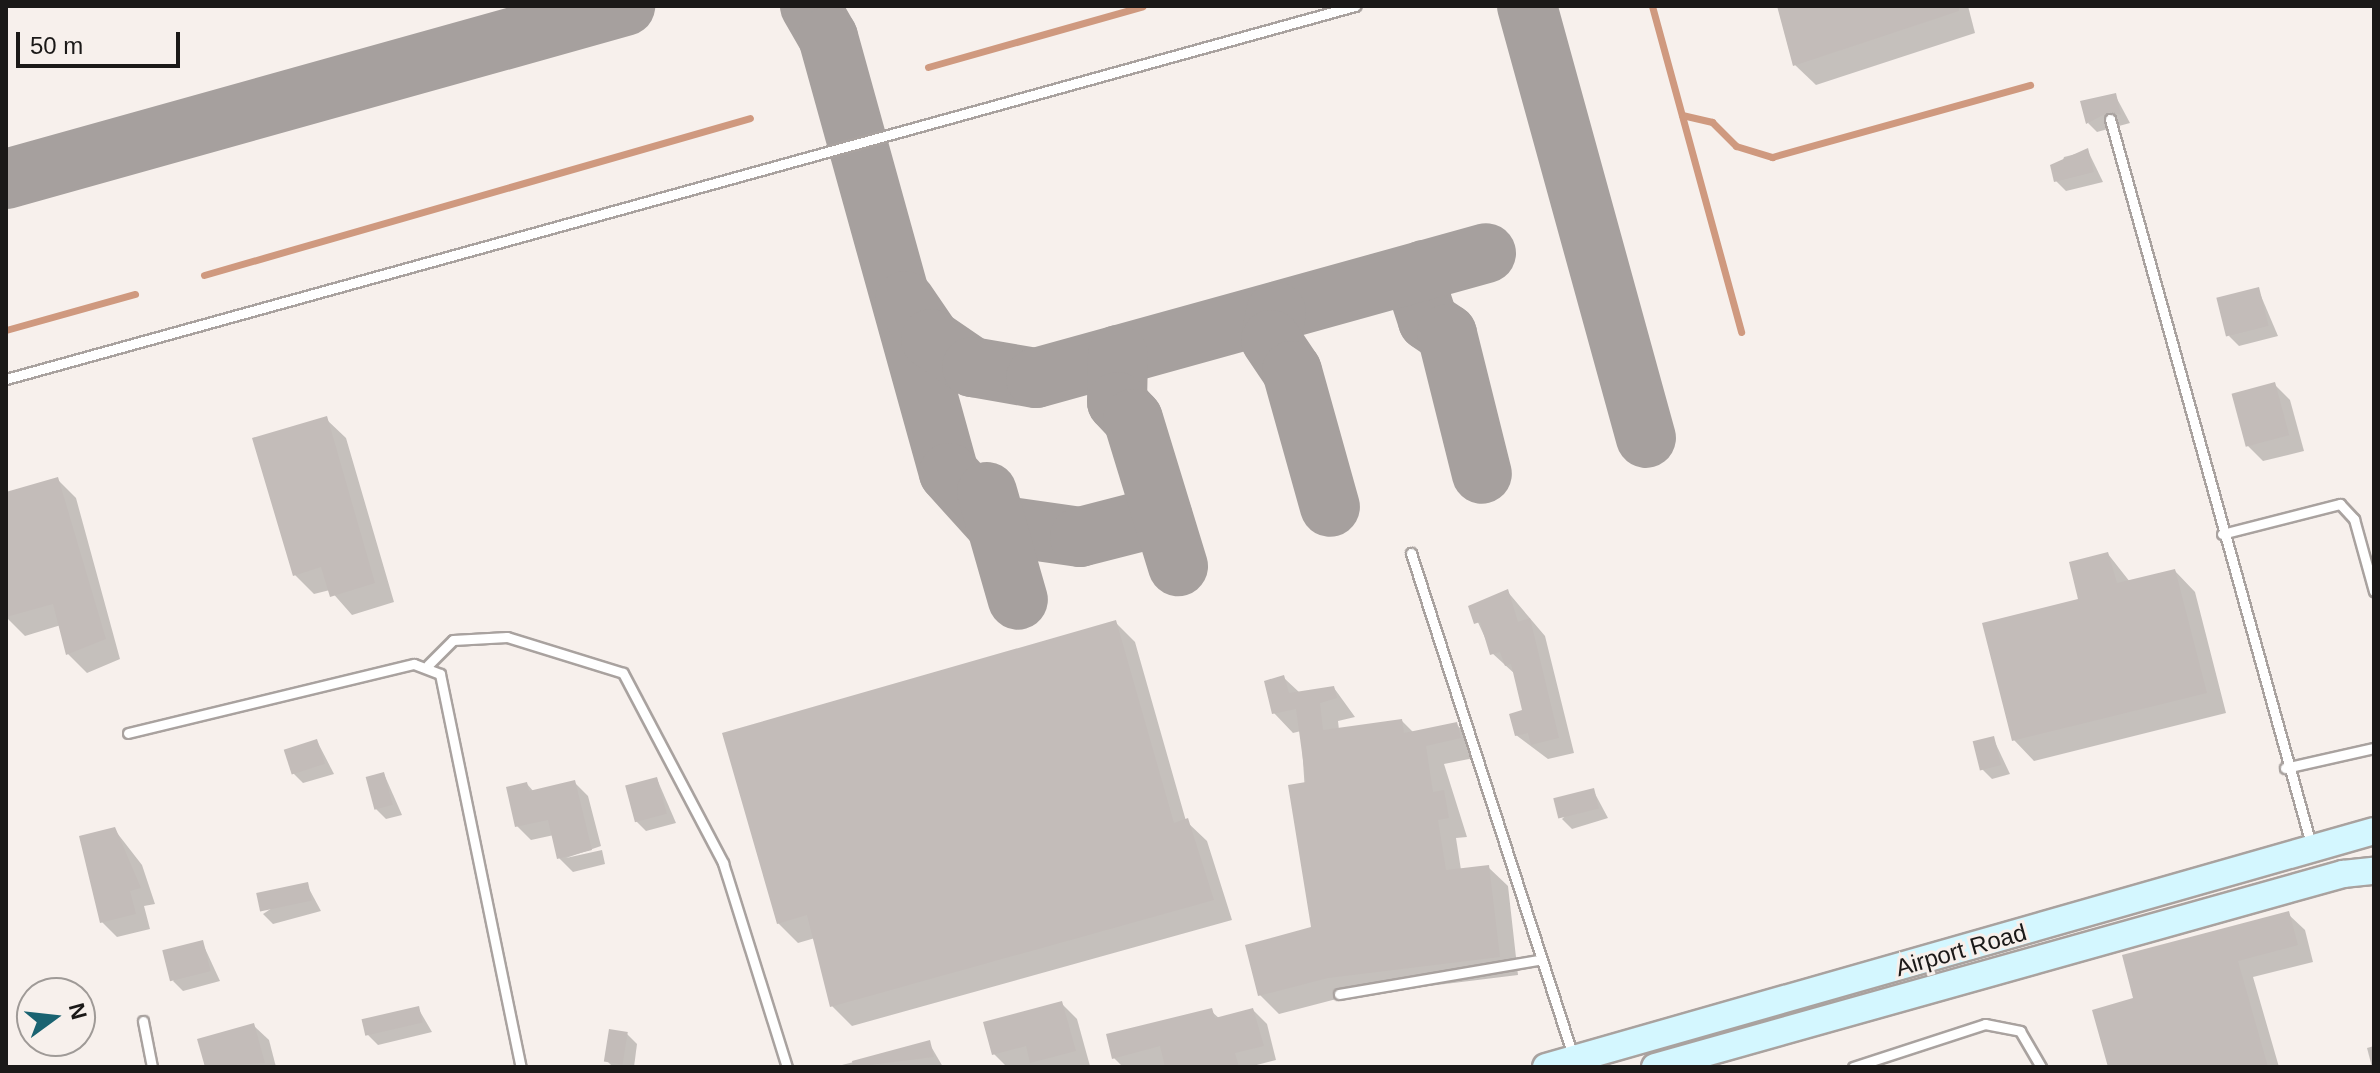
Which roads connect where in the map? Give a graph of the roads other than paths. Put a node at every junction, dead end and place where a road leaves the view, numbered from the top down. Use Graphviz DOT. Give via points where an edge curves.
graph roads {
  1 [pos="1355,6"];
  2 [pos="2110,119"];
  3 [pos="6,379"];
  4 [pos="2222,534"];
  5 [pos="1411,553"];
  6 [pos="2374,591"];
  7 [pos="428,665"];
  8 [pos="128,733"];
  9 [pos="2374,748"];
  10 [pos="2285,768"];
  11 [pos="2374,831"];
  12 [pos="2313,851"];
  13 [pos="2374,871"];
  14 [pos="1537,960"];
  15 [pos="1339,994"];
  16 [pos="143,1021"];
  17 [pos="1574,1059"];
  18 [pos="152,1067"];
  19 [pos="521,1067"];
  20 [pos="787,1067"];
  21 [pos="1546,1067"];
  22 [pos="1655,1067"];
  23 [pos="1853,1067"];
  24 [pos="2041,1067"];
  1 -- 3 [label="lane"];
  2 -- 4 [label="lane"];
  4 -- 6 [label="lane" via="2340,504 2354,519"];
  4 -- 10 [label="lane"];
  5 -- 14 [label="lane"];
  7 -- 8 [label="lane"];
  7 -- 19 [label="lane" via="450,698"];
  7 -- 20 [label="lane" via="453,640 507,637 623,673 723,863"];
  9 -- 10 [label="lane"];
  10 -- 12 [label="lane"];
  11 -- 12 [label="main road, Airport Road"];
  12 -- 17 [label="main road, Airport Road"];
  13 -- 22 [label="main road, Airport Road" via="2343,874"];
  14 -- 15 [label="lane"];
  14 -- 17 [label="lane"];
  16 -- 18 [label="lane"];
  17 -- 21 [label="main road, Airport Road"];
  23 -- 24 [label="lane" via="1985,1024 2020,1031"];
}
